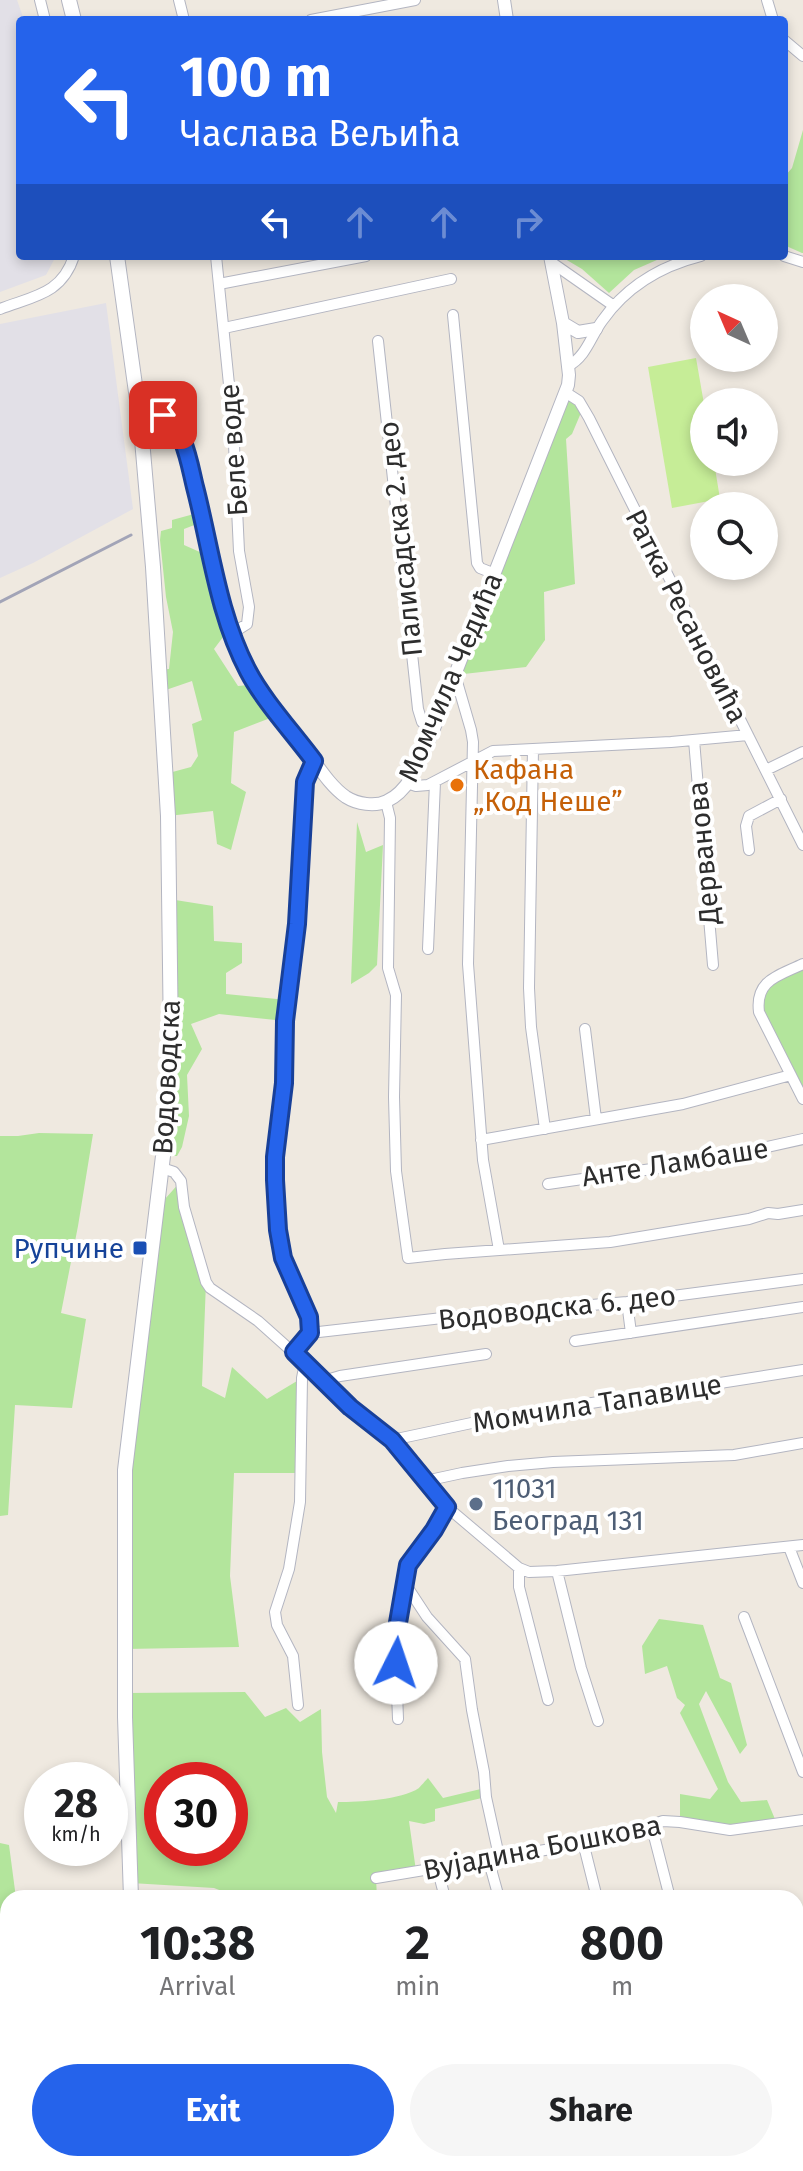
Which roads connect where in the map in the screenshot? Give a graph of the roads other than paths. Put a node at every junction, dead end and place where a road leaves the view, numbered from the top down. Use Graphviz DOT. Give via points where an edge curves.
graph roads {
  1 [pos="415,0"];
  2 [pos="332,16"];
  3 [pos="73,260"];
  4 [pos="118,260"];
  5 [pos="216,260"];
  6 [pos="345,260"];
  7 [pos="551,260"];
  8 [pos="552,260"];
  9 [pos="689,260"];
  10 [pos="451,279"];
  11 [pos="219,284"];
  12 [pos="614,306"];
  13 [pos="0,309"];
  14 [pos="453,315"];
  15 [pos="563,323"];
  16 [pos="224,328"];
  17 [pos="596,329"];
  18 [pos="378,341"];
  19 [pos="568,366"];
  20 [pos="565,392"];
  21 [pos="140,422"];
  22 [pos="495,574"];
  23 [pos="231,634"];
  24 [pos="455,675"];
  25 [pos="433,731"];
  26 [pos="748,735"];
  27 [pos="694,740"];
  28 [pos="533,749"];
  29 [pos="803,752"];
  30 [pos="314,761"];
  31 [pos="471,762"];
  32 [pos="766,770"];
  33 [pos="435,782"];
  34 [pos="407,783"];
  35 [pos="781,799"];
  36 [pos="386,802"];
  37 [pos="803,845"];
  38 [pos="749,850"];
  39 [pos="428,949"];
  40 [pos="803,964"];
  41 [pos="713,965"];
  42 [pos="585,1029"];
  43 [pos="791,1075"];
  44 [pos="803,1099"];
  45 [pos="596,1119"];
  46 [pos="545,1129"];
  47 [pos="803,1139"];
  48 [pos="481,1140"];
  49 [pos="162,1168"];
  50 [pos="548,1184"];
  51 [pos="803,1210"];
  52 [pos="499,1250"];
  53 [pos="803,1279"];
  54 [pos="627,1302"];
  55 [pos="803,1307"];
  56 [pos="310,1333"];
  57 [pos="631,1333"];
  58 [pos="575,1341"];
  59 [pos="294,1352"];
  60 [pos="486,1354"];
  61 [pos="305,1363"];
  62 [pos="803,1370"];
  63 [pos="323,1381"];
  64 [pos="392,1440"];
  65 [pos="803,1443"];
  66 [pos="425,1481"];
  67 [pos="447,1507"];
  68 [pos="803,1545"];
  69 [pos="789,1547"];
  70 [pos="519,1568"];
  71 [pos="557,1571"];
  72 [pos="803,1583"];
  73 [pos="406,1585"];
  74 [pos="744,1617"];
  75 [pos="548,1700"];
  76 [pos="298,1705"];
  77 [pos="398,1719"];
  78 [pos="598,1721"];
  79 [pos="803,1772"];
  80 [pos="803,1820"];
  81 [pos="651,1824"];
  82 [pos="583,1842"];
  83 [pos="494,1857"];
  84 [pos="437,1867"];
  85 [pos="376,1878"];
  86 [pos="131,1890"];
  87 [pos="443,1890"];
  88 [pos="498,1890"];
  89 [pos="595,1890"];
  90 [pos="668,1890"];
  1 -- 2 [label="street"];
  3 -- 13 [label="street" via="59,284"];
  4 -- 21 [label="main road, Водоводска"];
  5 -- 11 [label="street, Беле воде"];
  6 -- 11 [label="street"];
  7 -- 15 [label="street, Момчила Чедића"];
  8 -- 12 [label="street"];
  9 -- 12 [label="street" via="647,278"];
  10 -- 16 [label="street"];
  11 -- 16 [label="street, Беле воде"];
  12 -- 17 [label="street"];
  14 -- 22 [label="street" via="477,563"];
  15 -- 17 [label="street" via="578,332"];
  15 -- 19 [label="street, Момчила Чедића"];
  16 -- 23 [label="street, Беле воде" via="239,551 249,607 247,624"];
  17 -- 19 [label="street" via="579,359"];
  18 -- 25 [label="street, Палисадска 2. део" via="418,709 422,722"];
  19 -- 20 [label="street, Момчила Чедића"];
  20 -- 22 [label="street, Момчила Чедића"];
  20 -- 26 [label="street, Ратка Ресановића" via="583,408"];
  21 -- 23 [label="street, Момчила Чедића" via="155,413 163,415 180,436"];
  21 -- 49 [label="main road, Водоводска" via="168,816 171,1041"];
  22 -- 24 [label="street, Момчила Чедића"];
  23 -- 30 [label="street, Момчила Чедића" via="250,674"];
  24 -- 25 [label="street, Момчила Чедића"];
  24 -- 31 [label="street" via="471,730"];
  25 -- 34 [label="street, Момчила Чедића"];
  26 -- 27 [label="street"];
  26 -- 32 [label="street, Ратка Ресановића"];
  27 -- 28 [label="street"];
  27 -- 41 [label="street, Дерванова"];
  28 -- 31 [label="street" via="493,751"];
  28 -- 46 [label="street" via="529,988"];
  29 -- 32 [label="street"];
  30 -- 36 [label="street, Момчила Чедића" via="347,798 370,805"];
  30 -- 56 [label="street" via="305,782 275,1157 283,1258 309,1317"];
  31 -- 33 [label="street"];
  31 -- 48 [label="street" via="468,964"];
  32 -- 35 [label="street, Ратка Ресановића"];
  33 -- 34 [label="street"];
  33 -- 39 [label="street"];
  34 -- 36 [label="street, Момчила Чедића"];
  35 -- 37 [label="street, Ратка Ресановића"];
  35 -- 38 [label="street" via="749,816"];
  36 -- 52 [label="street" via="388,968 396,1006 396,1171 408,1258"];
  40 -- 43 [label="street" via="770,980 758,1000"];
  42 -- 45 [label="street"];
  43 -- 44 [label="street"];
  43 -- 45 [label="street" via="694,1101"];
  45 -- 46 [label="street"];
  46 -- 48 [label="street"];
  47 -- 50 [label="street, Анте Ламбаше" via="700,1162"];
  48 -- 52 [label="street"];
  49 -- 59 [label="street" via="181,1181 210,1288"];
  49 -- 86 [label="main road, Водоводска" via="125,1475"];
  51 -- 52 [label="street" via="610,1242"];
  53 -- 54 [label="street, Водоводска 6. део"];
  54 -- 56 [label="street, Водоводска 6. део"];
  54 -- 57 [label="street"];
  55 -- 57 [label="street"];
  56 -- 59 [label="street"];
  57 -- 58 [label="street"];
  59 -- 61 [label="street"];
  60 -- 63 [label="street"];
  61 -- 63 [label="street"];
  61 -- 76 [label="street" via="300,1502 289,1569 275,1612 293,1656"];
  62 -- 64 [label="street, Момчила Тапавице" via="495,1418"];
  63 -- 64 [label="street"];
  64 -- 66 [label="street"];
  65 -- 66 [label="street" via="734,1455 508,1466"];
  66 -- 67 [label="street"];
  67 -- 70 [label="street"];
  67 -- 73 [label="street" via="408,1565"];
  68 -- 69 [label="street"];
  69 -- 71 [label="street"];
  69 -- 72 [label="street"];
  70 -- 71 [label="street"];
  70 -- 75 [label="street" via="519,1587"];
  71 -- 78 [label="street"];
  73 -- 77 [label="street" via="395,1640"];
  73 -- 83 [label="street" via="465,1659"];
  74 -- 79 [label="street"];
  80 -- 81 [label="street, Вујадина Бошкова" via="730,1830 680,1822"];
  81 -- 82 [label="street, Вујадина Бошкова" via="611,1839"];
  81 -- 90 [label="street"];
  82 -- 83 [label="street, Вујадина Бошкова"];
  82 -- 89 [label="street"];
  83 -- 84 [label="street, Вујадина Бошкова"];
  83 -- 88 [label="street"];
  84 -- 85 [label="street, Вујадина Бошкова"];
  84 -- 87 [label="street"];
}
